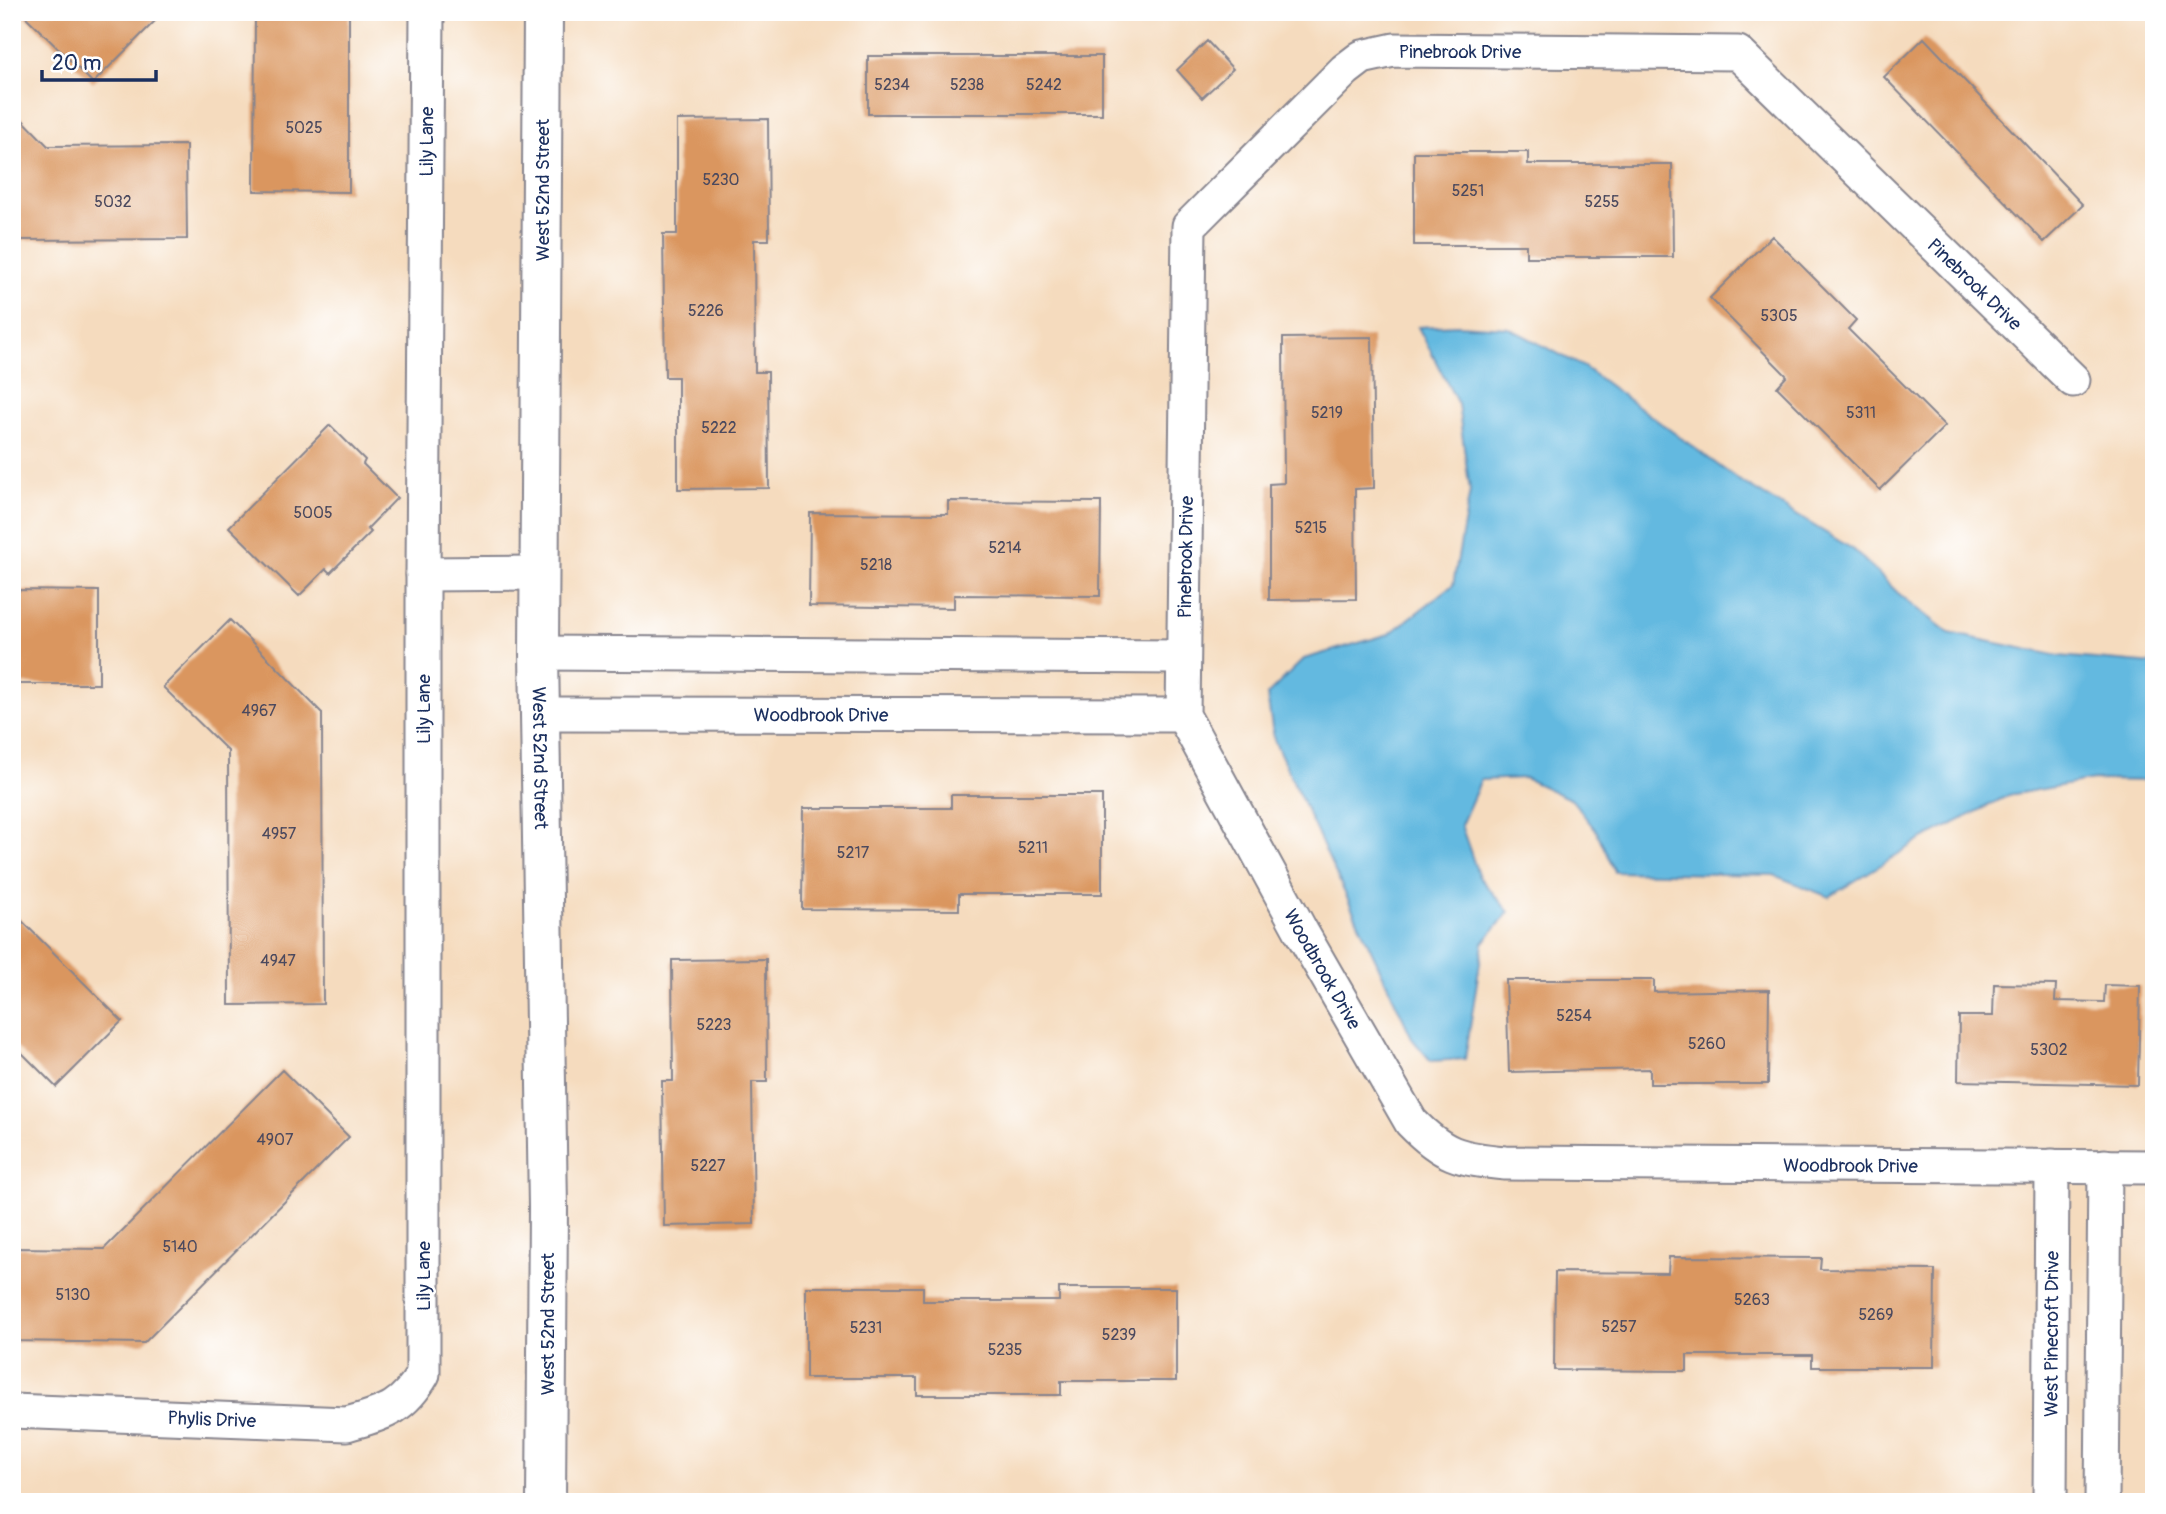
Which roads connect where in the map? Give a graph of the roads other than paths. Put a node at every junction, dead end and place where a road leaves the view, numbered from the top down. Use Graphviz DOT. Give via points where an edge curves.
graph roads {
  1 [pos="427,12"];
  2 [pos="543,12"];
  3 [pos="2073,380"];
  4 [pos="540,573"];
  5 [pos="423,574"];
  6 [pos="539,653"];
  7 [pos="1183,657"];
  8 [pos="539,713"];
  9 [pos="1183,715"];
  10 [pos="2052,1166"];
  11 [pos="2105,1166"];
  12 [pos="2154,1167"];
  13 [pos="405,1399"];
  14 [pos="12,1411"];
  15 [pos="546,1502"];
  16 [pos="2050,1502"];
  17 [pos="2102,1502"];
  1 -- 5 [label="street, Lily Lane"];
  2 -- 4 [label="street, West 52nd Street"];
  3 -- 7 [label="street, Pinebrook Drive" via="1738,53 1394,50 1362,57 1189,226"];
  4 -- 5 [label="street"];
  4 -- 6 [label="street, West 52nd Street"];
  5 -- 13 [label="street, Lily Lane" via="423,1374"];
  6 -- 7 [label="street"];
  6 -- 8 [label="street, West 52nd Street"];
  7 -- 9 [label="street, Pinebrook Drive"];
  8 -- 9 [label="street, Woodbrook Drive"];
  8 -- 15 [label="street, West 52nd Street" via="548,1207"];
  9 -- 10 [label="street, Woodbrook Drive" via="1411,1122 1430,1142 1454,1156 1505,1163"];
  10 -- 11 [label="street, Woodbrook Drive"];
  10 -- 16 [label="street, West Pinecroft Drive"];
  11 -- 12 [label="street, Woodbrook Drive"];
  11 -- 17 [label="street"];
  13 -- 14 [label="street, Phylis Drive" via="387,1412 347,1424"];
}
